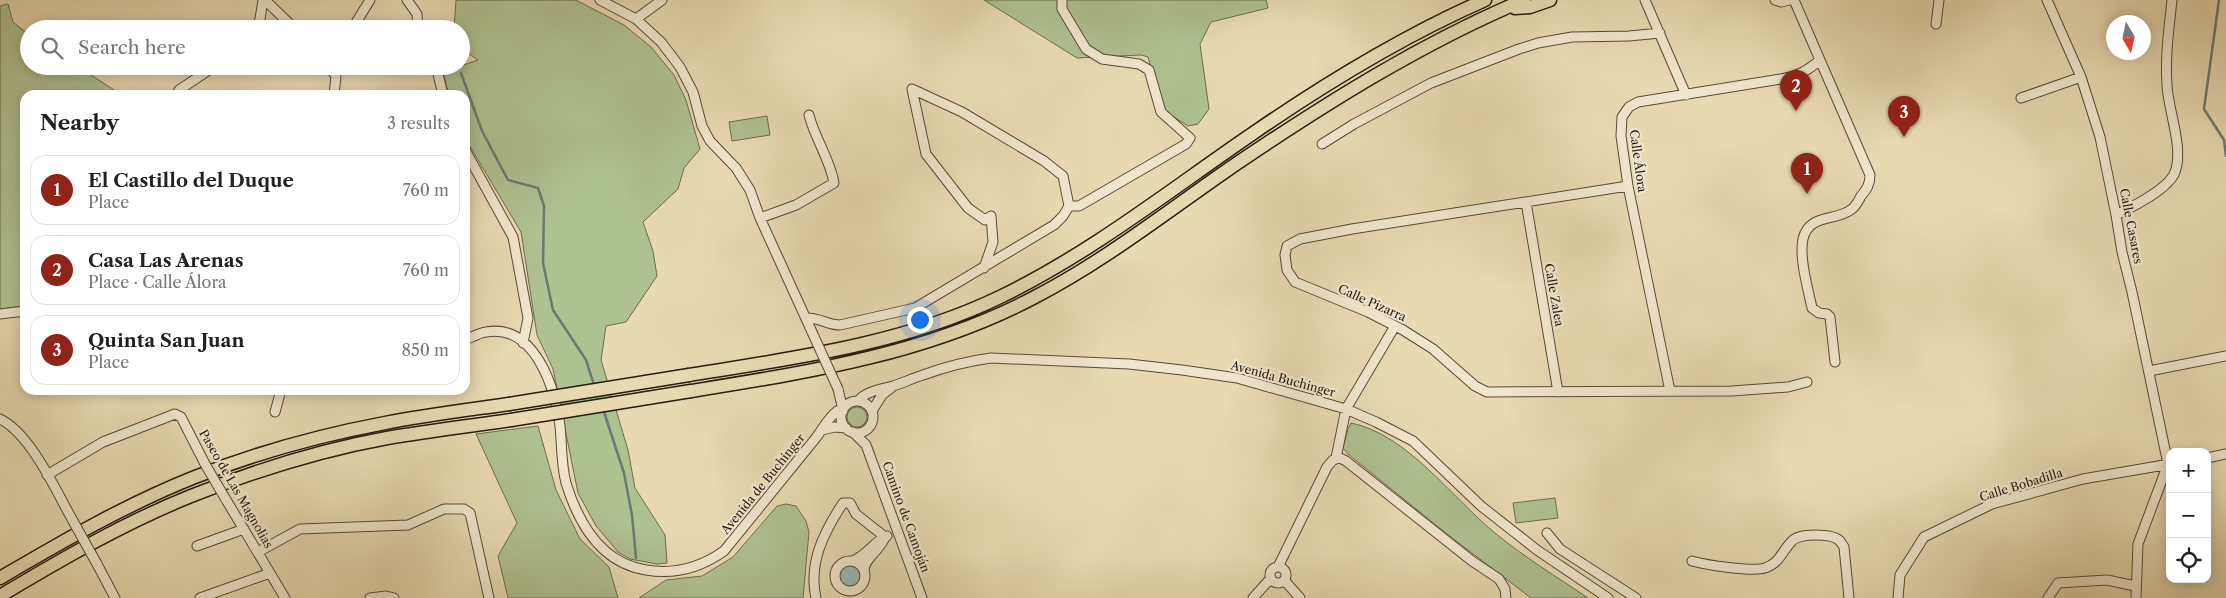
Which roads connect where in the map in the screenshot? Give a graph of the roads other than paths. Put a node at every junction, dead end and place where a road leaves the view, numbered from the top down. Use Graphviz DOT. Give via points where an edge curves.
graph roads {
  1 [pos="264,0"];
  2 [pos="370,0"];
  3 [pos="407,0"];
  4 [pos="600,0"];
  5 [pos="662,0"];
  6 [pos="1062,0"];
  7 [pos="1485,0"];
  8 [pos="1524,0"];
  9 [pos="1550,0"];
  10 [pos="1645,0"];
  11 [pos="1775,0"];
  12 [pos="1790,0"];
  13 [pos="1794,0"];
  14 [pos="1939,0"];
  15 [pos="2047,0"];
  16 [pos="2172,0"];
  17 [pos="1500,10"];
  18 [pos="636,19"];
  19 [pos="260,20"];
  20 [pos="285,20"];
  21 [pos="358,20"];
  22 [pos="417,20"];
  23 [pos="1936,24"];
  24 [pos="1660,33"];
  25 [pos="1820,60"];
  26 [pos="202,75"];
  27 [pos="336,75"];
  28 [pos="438,75"];
  29 [pos="2081,77"];
  30 [pos="180,90"];
  31 [pos="334,90"];
  32 [pos="442,90"];
  33 [pos="1686,95"];
  34 [pos="928,97"];
  35 [pos="2021,98"];
  36 [pos="915,110"];
  37 [pos="809,115"];
  38 [pos="1322,144"];
  39 [pos="470,159"];
  40 [pos="1628,186"];
  41 [pos="1526,202"];
  42 [pos="1069,206"];
  43 [pos="2116,214"];
  44 [pos="760,218"];
  45 [pos="984,268"];
  46 [pos="20,312"];
  47 [pos="0,314"];
  48 [pos="806,318"];
  49 [pos="1395,326"];
  50 [pos="470,338"];
  51 [pos="523,343"];
  52 [pos="2226,356"];
  53 [pos="1835,362"];
  54 [pos="2149,371"];
  55 [pos="1807,382"];
  56 [pos="892,386"];
  57 [pos="838,389"];
  58 [pos="1670,391"];
  59 [pos="1558,392"];
  60 [pos="280,395"];
  61 [pos="857,401"];
  62 [pos="1346,409"];
  63 [pos="843,410"];
  64 [pos="872,411"];
  65 [pos="275,412"];
  66 [pos="0,419"];
  67 [pos="868,429"];
  68 [pos="822,430"];
  69 [pos="850,430"];
  70 [pos="866,445"];
  71 [pos="2166,450"];
  72 [pos="2226,454"];
  73 [pos="2211,457"];
  74 [pos="1336,458"];
  75 [pos="2166,465"];
  76 [pos="2166,472"];
  77 [pos="47,474"];
  78 [pos="244,529"];
  79 [pos="897,532"];
  80 [pos="1547,533"];
  81 [pos="885,537"];
  82 [pos="197,546"];
  83 [pos="258,552"];
  84 [pos="852,561"];
  85 [pos="1692,561"];
  86 [pos="1278,567"];
  87 [pos="864,571"];
  88 [pos="270,573"];
  89 [pos="0,578"];
  90 [pos="1271,578"];
  91 [pos="1284,580"];
  92 [pos="2135,586"];
  93 [pos="855,594"];
  94 [pos="0,596"];
  95 [pos="114,598"];
  96 [pos="200,598"];
  97 [pos="285,598"];
  98 [pos="370,598"];
  99 [pos="394,598"];
  100 [pos="489,598"];
  101 [pos="816,598"];
  102 [pos="922,598"];
  103 [pos="1253,598"];
  104 [pos="1300,598"];
  105 [pos="1506,598"];
  106 [pos="1608,598"];
  107 [pos="1636,598"];
  108 [pos="1849,598"];
  109 [pos="1898,598"];
  110 [pos="2048,598"];
  111 [pos="2136,598"];
  1 -- 19 [label="street"];
  1 -- 20 [label="street"];
  2 -- 21 [label="street"];
  3 -- 22 [label="street"];
  4 -- 18 [label="street"];
  5 -- 18 [label="street"];
  6 -- 42 [label="street" via="1062,9 1086,49 1102,59 1139,64 1149,70 1161,112 1190,138 1186,144 1079,206"];
  7 -- 89 [label="highway, bridge" via="1404,40 1327,84 1106,236 1048,271 1000,297 933,324 831,352 386,422 275,450 216,469 145,499 99,521"];
  8 -- 17 [label="highway"];
  9 -- 17 [label="highway"];
  10 -- 24 [label="street"];
  11 -- 12 [label="street"];
  13 -- 25 [label="street"];
  14 -- 23 [label="street"];
  15 -- 29 [label="street, Calle Casares"];
  16 -- 43 [label="street" via="2167,77 2177,151 2175,173 2166,184 2139,203"];
  17 -- 94 [label="highway, bridge" via="1409,55 1333,100 1095,262 1032,299 966,328 905,350 815,371 387,438 309,457 234,480 158,510 91,543"];
  18 -- 44 [label="street" via="680,67 693,92 702,126 710,141 736,168 750,190"];
  24 -- 33 [label="street"];
  24 -- 38 [label="street" via="1572,37 1531,45 1432,82"];
  25 -- 33 [label="street, Calle Álora" via="1797,76"];
  25 -- 53 [label="street" via="1870,176 1868,186 1853,208 1811,224 1803,238 1802,250 1812,308 1830,317"];
  26 -- 30 [label="street"];
  27 -- 31 [label="street"];
  28 -- 32 [label="street"];
  29 -- 35 [label="street"];
  29 -- 43 [label="street, Calle Casares" via="2100,136"];
  33 -- 40 [label="street, Calle Álora" via="1638,102 1629,107 1622,117 1621,136"];
  34 -- 36 [label="street"];
  34 -- 36 [label="street" via="912,89"];
  34 -- 42 [label="street" via="962,112 1044,161 1063,176"];
  36 -- 45 [label="street" via="926,154 968,208 984,220 991,216 992,242"];
  37 -- 44 [label="street" via="813,133 832,169 834,182 796,206"];
  39 -- 51 [label="street" via="513,237 528,318"];
  40 -- 41 [label="street, Calle Pizarra"];
  40 -- 58 [label="street, Calle Álora"];
  41 -- 49 [label="street, Calle Pizarra" via="1352,229 1300,239 1287,246 1287,270 1295,282"];
  41 -- 59 [label="street, Calle Zalea"];
  42 -- 45 [label="street" via="1054,225"];
  43 -- 54 [label="street, Calle Casares"];
  44 -- 48 [label="street"];
  45 -- 48 [label="street" via="926,303 904,312 840,325"];
  46 -- 47 [label="street"];
  48 -- 57 [label="street, bridge"];
  49 -- 59 [label="street, Calle Pizarra" via="1434,349 1475,386 1487,392"];
  49 -- 62 [label="street"];
  50 -- 51 [label="street, Avenida de Buchinger" via="496,332 506,333"];
  51 -- 68 [label="street, Avenida de Buchinger" via="537,357 549,382 560,424 566,482 585,530 607,552 641,569 685,570 724,551"];
  52 -- 54 [label="street"];
  54 -- 71 [label="street, Calle Casares"];
  55 -- 58 [label="street, Calle Pizarra" via="1750,390"];
  56 -- 61 [label="street, Avenida Buchinger" via="862,396"];
  56 -- 62 [label="street, Avenida Buchinger" via="970,361 1034,359 1129,364 1237,378"];
  56 -- 64 [label="street, Avenida Buchinger"];
  57 -- 61 [label="street"];
  57 -- 63 [label="street"];
  58 -- 59 [label="street, Calle Pizarra"];
  60 -- 65 [label="street"];
  61 -- 63 [label="street"];
  61 -- 64 [label="street" via="866,403"];
  62 -- 74 [label="street"];
  62 -- 106 [label="street, Avenida Buchinger" via="1413,441 1481,506 1537,550"];
  63 -- 68 [label="street, Avenida de Buchinger" via="833,414"];
  63 -- 69 [label="street" via="842,422"];
  64 -- 67 [label="street"];
  66 -- 77 [label="street" via="19,432"];
  67 -- 69 [label="street" via="861,432"];
  67 -- 70 [label="street, Camino de Camoján"];
  68 -- 69 [label="street, Avenida de Buchinger"];
  69 -- 70 [label="street, Camino de Camoján"];
  70 -- 79 [label="street, Camino de Camoján"];
  72 -- 73 [label="street"];
  74 -- 86 [label="street" via="1327,467"];
  74 -- 105 [label="street" via="1346,461 1499,580"];
  75 -- 109 [label="street, Calle Bobadilla" via="2084,479 1992,504 1924,537 1900,575"];
  76 -- 92 [label="street" via="2138,544"];
  77 -- 78 [label="street, Paseo de Las Magnolias, bridge" via="103,442 174,414 181,417 204,464"];
  77 -- 95 [label="street, bridge"];
  78 -- 82 [label="street"];
  78 -- 83 [label="street, Paseo de Las Magnolias"];
  79 -- 81 [label="street"];
  79 -- 102 [label="street, Camino de Camoján"];
  80 -- 107 [label="street" via="1560,549"];
  81 -- 84 [label="street"];
  81 -- 87 [label="street"];
  81 -- 101 [label="street" via="856,514 850,503 843,503 814,564"];
  83 -- 88 [label="street, Paseo de Las Magnolias"];
  83 -- 100 [label="street" via="300,529 408,525 444,509 464,509 470,513"];
  84 -- 87 [label="street"];
  84 -- 93 [label="street" via="840,565 835,576 840,587"];
  85 -- 108 [label="street" via="1765,568 1781,558 1797,538 1834,538 1844,547"];
  86 -- 90 [label="street" via="1272,570"];
  86 -- 91 [label="street" via="1285,572"];
  87 -- 93 [label="street" via="862,584"];
  88 -- 96 [label="street"];
  88 -- 97 [label="street, Paseo de Las Magnolias"];
  90 -- 91 [label="street" via="1278,583"];
  90 -- 103 [label="street"];
  91 -- 104 [label="street"];
  92 -- 110 [label="street" via="2107,580 2058,583"];
  92 -- 111 [label="street"];
  98 -- 99 [label="street"];
}
